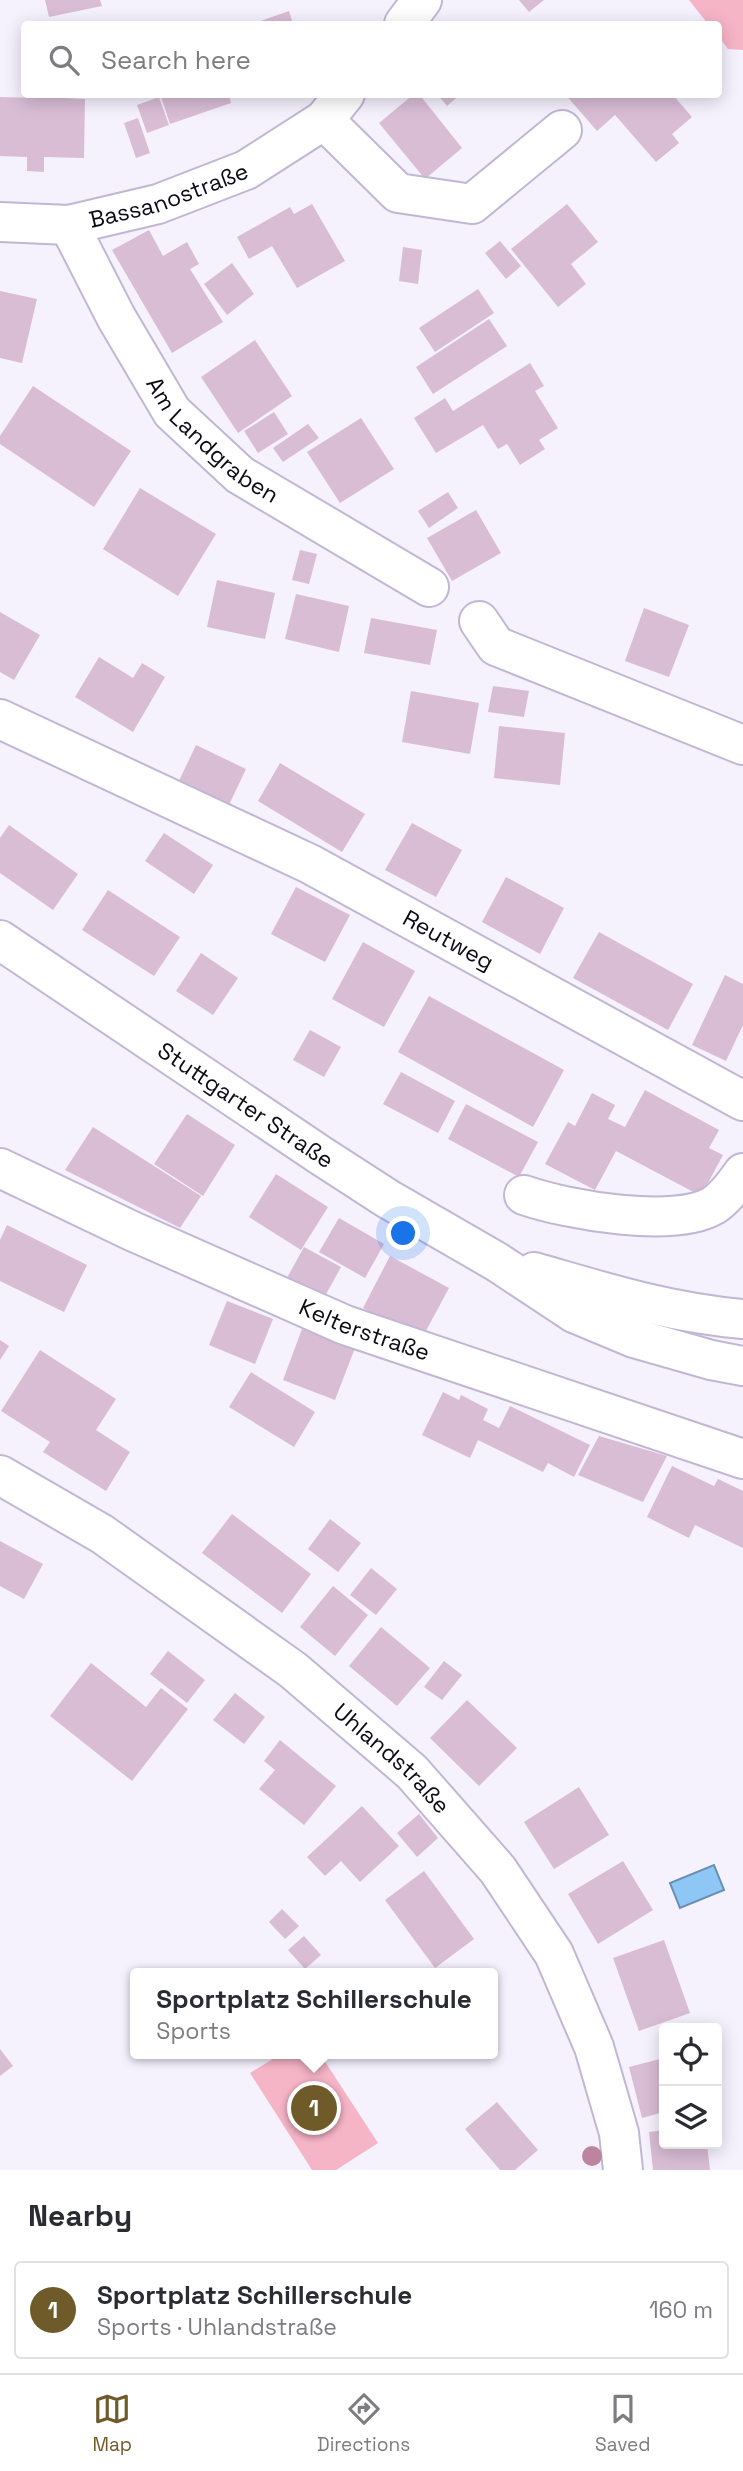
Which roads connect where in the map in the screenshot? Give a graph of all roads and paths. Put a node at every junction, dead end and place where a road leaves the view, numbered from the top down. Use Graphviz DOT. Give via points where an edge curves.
graph roads {
  1 [pos="335,107"];
  2 [pos="562,130"];
  3 [pos="0,222"];
  4 [pos="69,225"];
  5 [pos="429,587"];
  6 [pos="479,621"];
  7 [pos="0,719"];
  8 [pos="743,745"];
  9 [pos="0,940"];
  10 [pos="742,1101"];
  11 [pos="0,1168"];
  12 [pos="743,1172"];
  13 [pos="524,1195"];
  14 [pos="498,1262"];
  15 [pos="743,1319"];
  16 [pos="743,1366"];
  17 [pos="743,1459"];
  18 [pos="0,1475"];
  19 [pos="622,2170"];
  1 -- 2 [label="street, Bassanostraße" via="398,193 472,204"];
  1 -- 4 [label="street, Bassanostraße" via="246,170 158,204"];
  3 -- 4 [label="street, Bassanostraße"];
  4 -- 5 [label="street, Am Landgraben" via="172,412 240,475"];
  6 -- 8 [label="street" via="496,646"];
  7 -- 10 [label="street, Reutweg" via="310,864"];
  9 -- 14 [label="street, Stuttgarter Straße" via="320,1156"];
  11 -- 17 [label="street, Kelterstraße" via="345,1325"];
  12 -- 13 [label="street" via="715,1205 682,1216 602,1213"];
  14 -- 15 [label="street, Stuttgarter Straße" via="656,1307"];
  14 -- 16 [label="street, Stuttgarter Straße" via="596,1323 634,1338"];
  18 -- 19 [label="street, Uhlandstraße" via="103,1534 293,1670 412,1772 498,1870 554,1954 594,2047 619,2133"];
}
